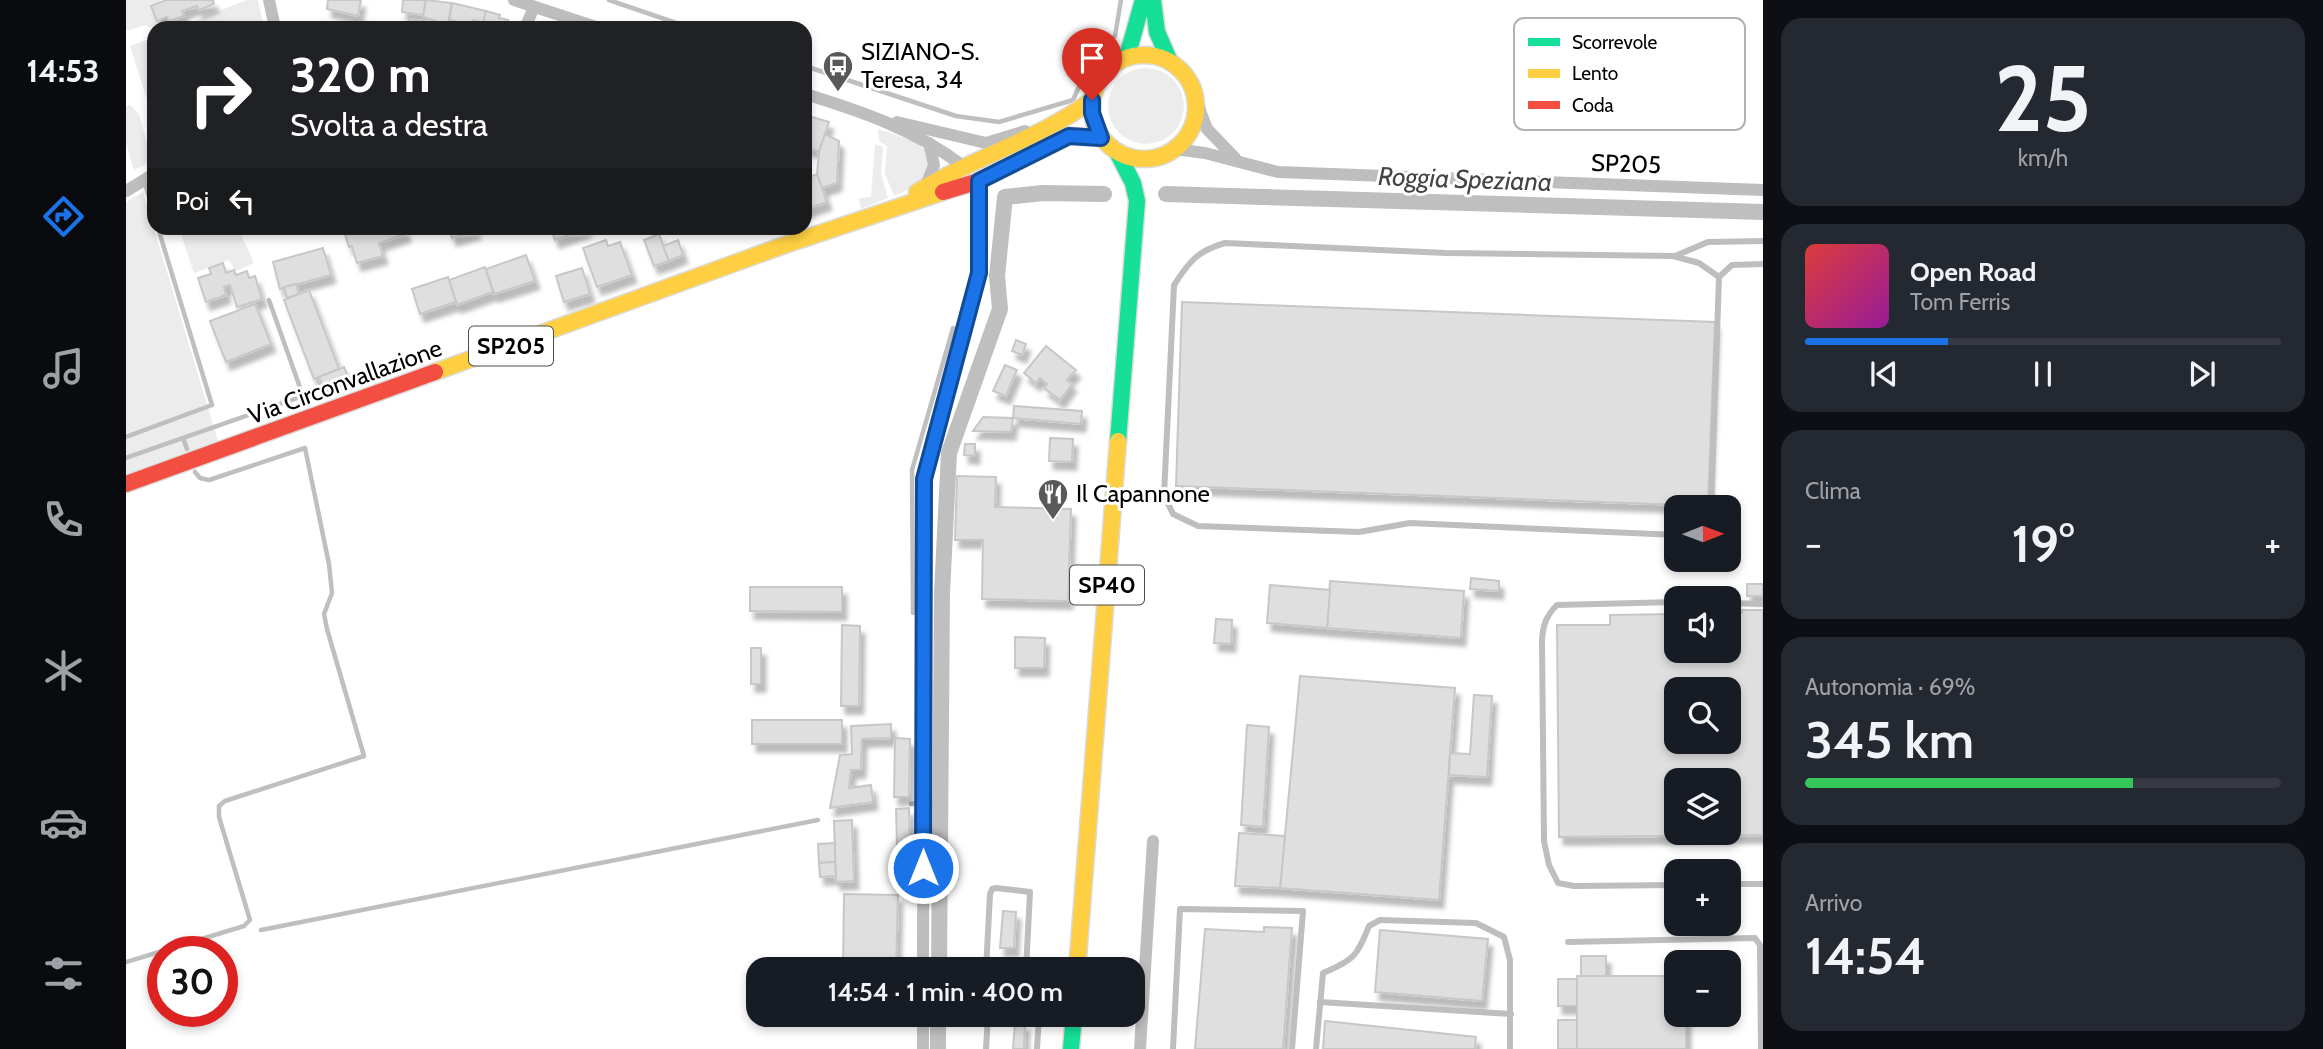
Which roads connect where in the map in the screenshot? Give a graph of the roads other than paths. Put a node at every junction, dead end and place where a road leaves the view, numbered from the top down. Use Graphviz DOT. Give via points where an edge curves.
graph roads {
  1 [pos="269,0"];
  2 [pos="514,0"];
  3 [pos="1143,0"];
  4 [pos="1153,0"];
  5 [pos="534,7"];
  6 [pos="274,21"];
  7 [pos="527,21"];
  8 [pos="577,21"];
  9 [pos="1126,57"];
  10 [pos="1170,62"];
  11 [pos="812,96"];
  12 [pos="1092,100"];
  13 [pos="1196,100"];
  14 [pos="876,117"];
  15 [pos="1058,123"];
  16 [pos="1069,136"];
  17 [pos="1101,138"];
  18 [pos="929,143"];
  19 [pos="1175,149"];
  20 [pos="1117,152"];
  21 [pos="1160,157"];
  22 [pos="1238,160"];
  23 [pos="962,166"];
  24 [pos="147,178"];
  25 [pos="979,181"];
  26 [pos="926,186"];
  27 [pos="1763,190"];
  28 [pos="126,191"];
  29 [pos="1137,201"];
  30 [pos="896,207"];
  31 [pos="1763,241"];
  32 [pos="1673,257"];
  33 [pos="1763,264"];
  34 [pos="1719,277"];
  35 [pos="126,484"];
  36 [pos="1711,495"];
  37 [pos="1664,534"];
  38 [pos="1664,602"];
  39 [pos="1741,603"];
  40 [pos="1763,604"];
  41 [pos="1153,841"];
  42 [pos="1741,884"];
  43 [pos="1763,884"];
  44 [pos="1664,885"];
  45 [pos="1568,942"];
  46 [pos="923,957"];
  47 [pos="987,957"];
  48 [pos="1027,957"];
  49 [pos="1078,957"];
  50 [pos="1320,1002"];
  51 [pos="1511,1014"];
  52 [pos="923,1027"];
  53 [pos="987,1027"];
  54 [pos="1038,1027"];
  55 [pos="1073,1027"];
  56 [pos="923,1049"];
  57 [pos="986,1049"];
  58 [pos="1037,1049"];
  59 [pos="1071,1049"];
  60 [pos="1140,1049"];
  61 [pos="1173,1049"];
  62 [pos="1292,1049"];
  63 [pos="1316,1049"];
  64 [pos="1510,1049"];
  65 [pos="1761,1049"];
  1 -- 6 [label="street"];
  2 -- 5 [label="street"];
  3 -- 9 [label="main road"];
  4 -- 10 [label="main road" via="1156,35"];
  5 -- 7 [label="street"];
  5 -- 8 [label="street"];
  9 -- 10 [label="main road" via="1149,54"];
  9 -- 12 [label="main road" via="1103,74"];
  10 -- 13 [label="main road" via="1183,72"];
  11 -- 14 [label="street"];
  12 -- 15 [label="main road, SP205"];
  12 -- 17 [label="main road"];
  13 -- 19 [label="main road, SP40" via="1192,128"];
  13 -- 22 [label="street" via="1207,130"];
  14 -- 15 [label="street" via="986,143"];
  14 -- 18 [label="street"];
  15 -- 23 [label="main road, SP205"];
  16 -- 17 [label="main road"];
  16 -- 23 [label="street" via="1034,142 975,167"];
  16 -- 25 [label="main road, SP205"];
  17 -- 20 [label="main road, SP40"];
  18 -- 23 [label="street"];
  18 -- 26 [label="street" via="934,165"];
  19 -- 21 [label="main road, SP40"];
  19 -- 22 [label="street, SP205"];
  20 -- 21 [label="main road, SP40" via="1145,160"];
  20 -- 29 [label="main road, SP40"];
  21 -- 29 [label="main road, SP40" via="1147,173"];
  22 -- 27 [label="street, SP205" via="1278,172"];
  23 -- 26 [label="main road, SP205"];
  24 -- 28 [label="street"];
  25 -- 30 [label="main road, SP205"];
  25 -- 46 [label="street" via="979,273 924,479"];
  26 -- 30 [label="main road, SP205"];
  29 -- 49 [label="main road, SP40"];
  30 -- 35 [label="main road, Via Circonvallazione / SP205"];
  31 -- 32 [label="lane" via="1708,242"];
  32 -- 34 [label="lane" via="1699,263"];
  32 -- 37 [label="lane" via="1225,243 1205,248 1174,285 1164,495 1173,514 1198,526 1359,532 1410,523"];
  33 -- 34 [label="lane" via="1732,265"];
  34 -- 36 [label="lane"];
  38 -- 44 [label="lane" via="1557,605 1543,624 1542,640 1544,841 1549,865 1558,883 1574,886"];
  39 -- 40 [label="lane"];
  41 -- 60 [label="street"];
  42 -- 43 [label="lane"];
  45 -- 65 [label="lane" via="1755,938 1760,945"];
  47 -- 48 [label="lane" via="992,889 1030,892"];
  50 -- 51 [label="lane"];
  50 -- 51 [label="lane" via="1323,973 1359,952 1369,926 1380,920 1476,923 1504,937 1510,960"];
  50 -- 63 [label="lane"];
  51 -- 64 [label="lane"];
  52 -- 56 [label="street"];
  53 -- 57 [label="lane"];
  54 -- 58 [label="lane"];
  55 -- 59 [label="main road"];
  61 -- 62 [label="lane" via="1181,909 1303,911"];
}
